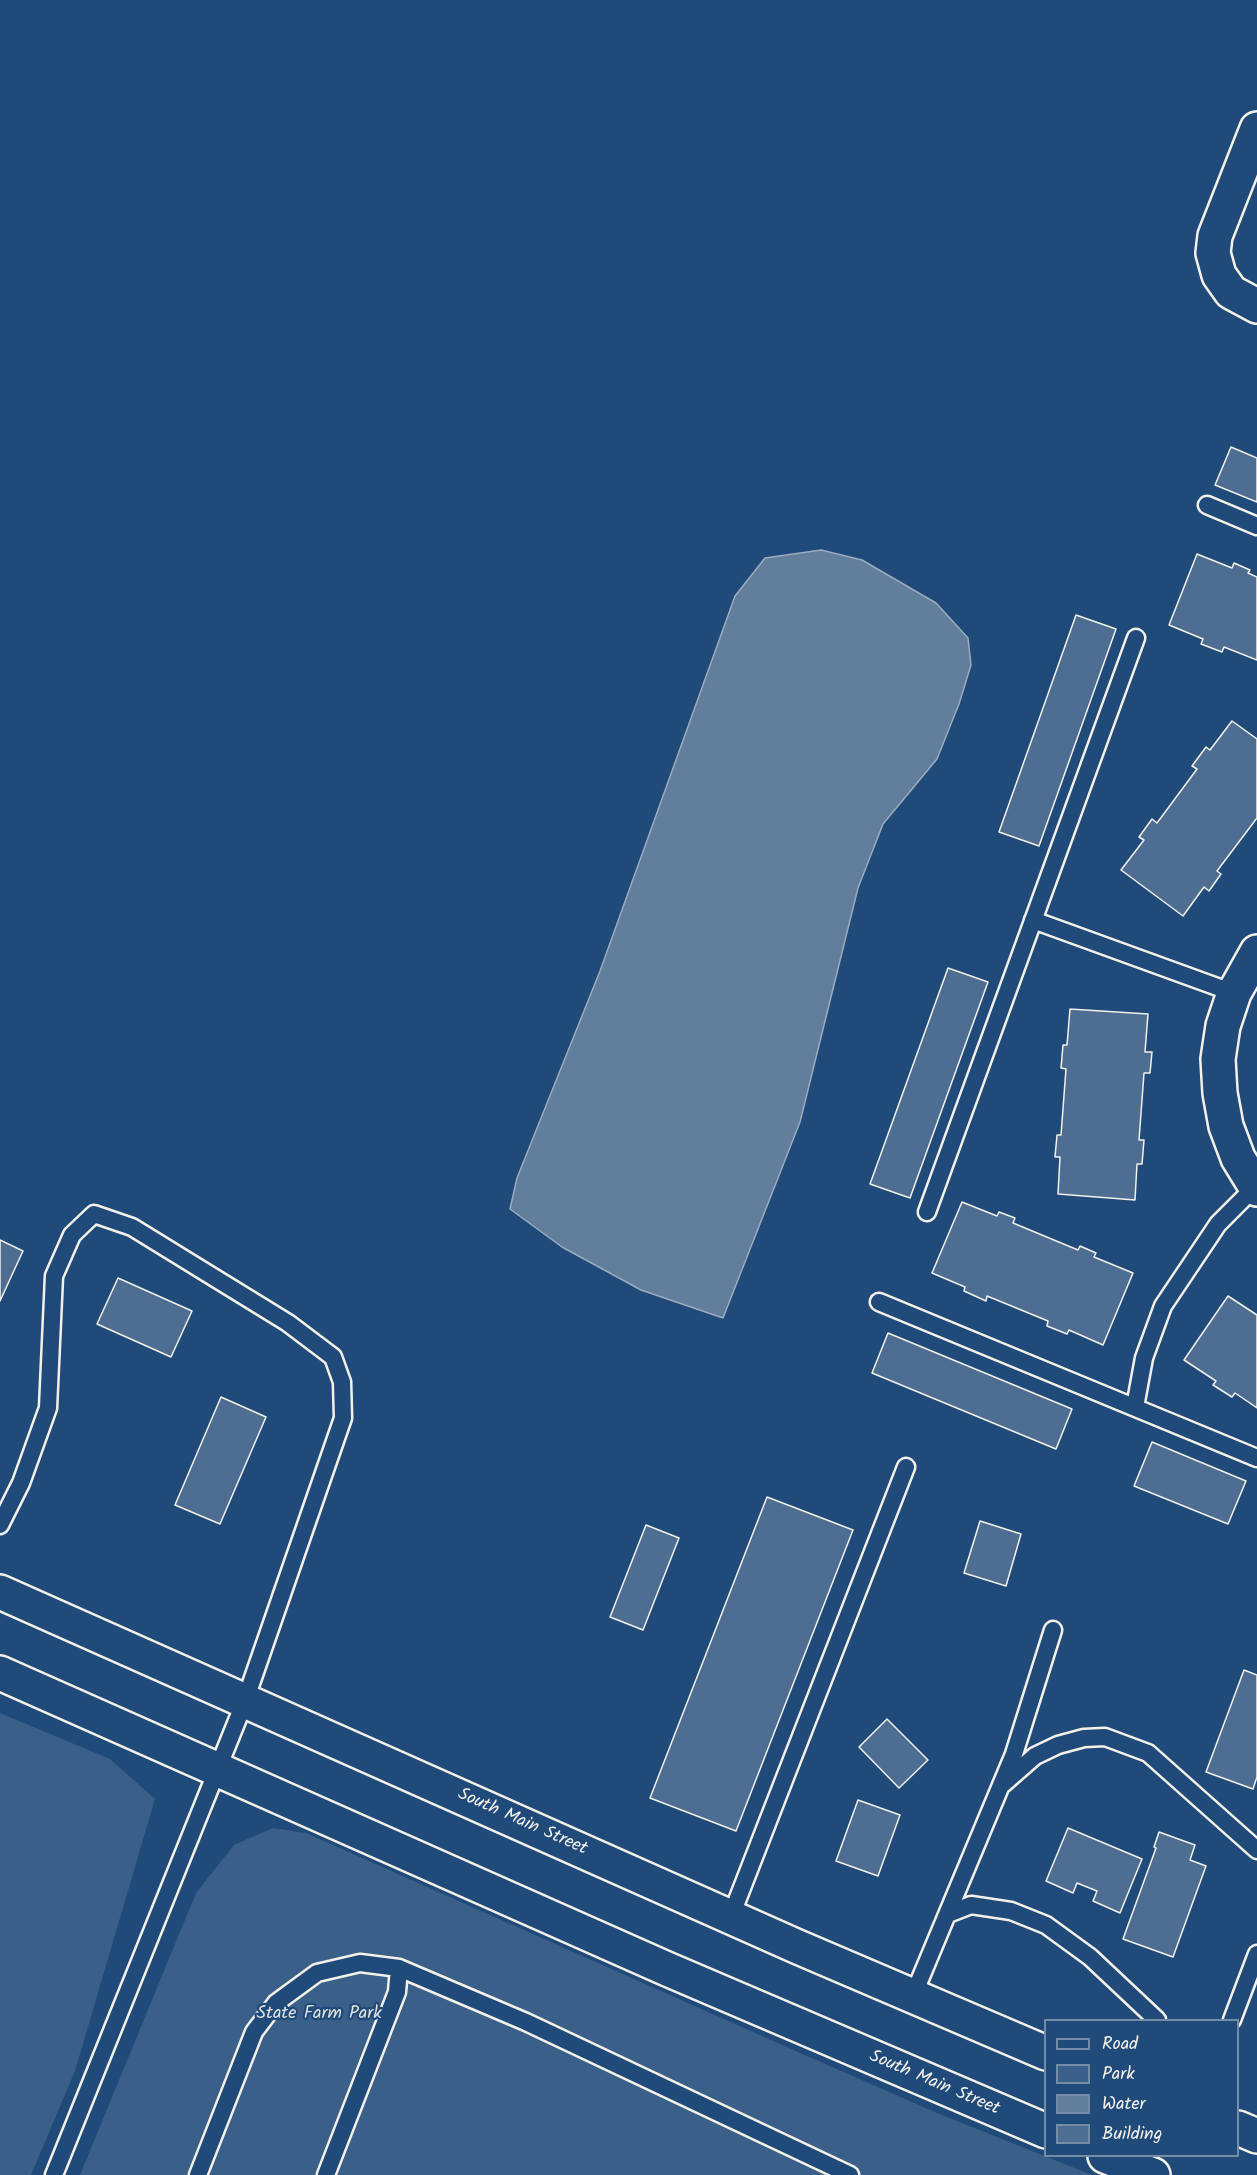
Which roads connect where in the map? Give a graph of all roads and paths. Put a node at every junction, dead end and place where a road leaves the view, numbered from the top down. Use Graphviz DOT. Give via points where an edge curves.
graph roads {
  1 [pos="1257,129"];
  2 [pos="1257,306"];
  3 [pos="1206,505"];
  4 [pos="1257,526"];
  5 [pos="1136,638"];
  6 [pos="1033,920"];
  7 [pos="1257,952"];
  8 [pos="1234,993"];
  9 [pos="1256,1188"];
  10 [pos="927,1212"];
  11 [pos="879,1302"];
  12 [pos="1135,1407"];
  13 [pos="1257,1458"];
  14 [pos="906,1467"];
  15 [pos="0,1525"];
  16 [pos="0,1592"];
  17 [pos="1053,1630"];
  18 [pos="0,1673"];
  19 [pos="245,1701"];
  20 [pos="217,1768"];
  21 [pos="1001,1785"];
  22 [pos="1257,1850"];
  23 [pos="948,1914"];
  24 [pos="731,1916"];
  25 [pos="1256,1961"];
  26 [pos="399,1968"];
  27 [pos="913,1996"];
  28 [pos="1156,2019"];
  29 [pos="1232,2019"];
  30 [pos="1044,2052"];
  31 [pos="1239,2128"];
  32 [pos="1044,2130"];
  33 [pos="1257,2136"];
  34 [pos="1108,2157"];
  35 [pos="54,2175"];
  36 [pos="198,2175"];
  37 [pos="326,2175"];
  38 [pos="850,2175"];
  39 [pos="1154,2175"];
  1 -- 2 [label="main road" via="1215,236 1213,253 1219,275 1231,292"];
  3 -- 4 [label="lane"];
  5 -- 6 [label="lane"];
  6 -- 8 [label="lane"];
  6 -- 10 [label="lane"];
  7 -- 8 [label="main road"];
  8 -- 9 [label="main road" via="1218,1059 1220,1093 1226,1126 1238,1158"];
  9 -- 12 [label="lane" via="1218,1224 1163,1306 1144,1358"];
  11 -- 12 [label="lane"];
  12 -- 13 [label="lane"];
  14 -- 24 [label="lane"];
  15 -- 19 [label="lane" via="21,1483 48,1408 54,1276 72,1235 94,1214 132,1227 288,1323 333,1357 342,1382 343,1418"];
  16 -- 19 [label="main road, South Main Street"];
  17 -- 21 [label="lane" via="1024,1727"];
  18 -- 20 [label="main road, South Main Street"];
  19 -- 20 [label="lane"];
  19 -- 24 [label="main road, South Main Street"];
  20 -- 32 [label="main road, South Main Street" via="667,1969"];
  20 -- 35 [label="lane"];
  21 -- 22 [label="lane" via="1035,1756 1058,1745 1105,1737 1148,1753"];
  21 -- 23 [label="lane"];
  23 -- 27 [label="lane"];
  23 -- 28 [label="lane" via="971,1905 1011,1911 1046,1926 1090,1957"];
  24 -- 27 [label="main road, South Main Street"];
  25 -- 29 [label="lane"];
  26 -- 36 [label="lane" via="360,1963 316,1972 276,2003 254,2032"];
  26 -- 37 [label="lane" via="397,1992"];
  26 -- 38 [label="lane" via="526,2022"];
  27 -- 30 [label="main road, South Main Street"];
  31 -- 33 [label="main road"];
  34 -- 39 [label="main road"];
}
